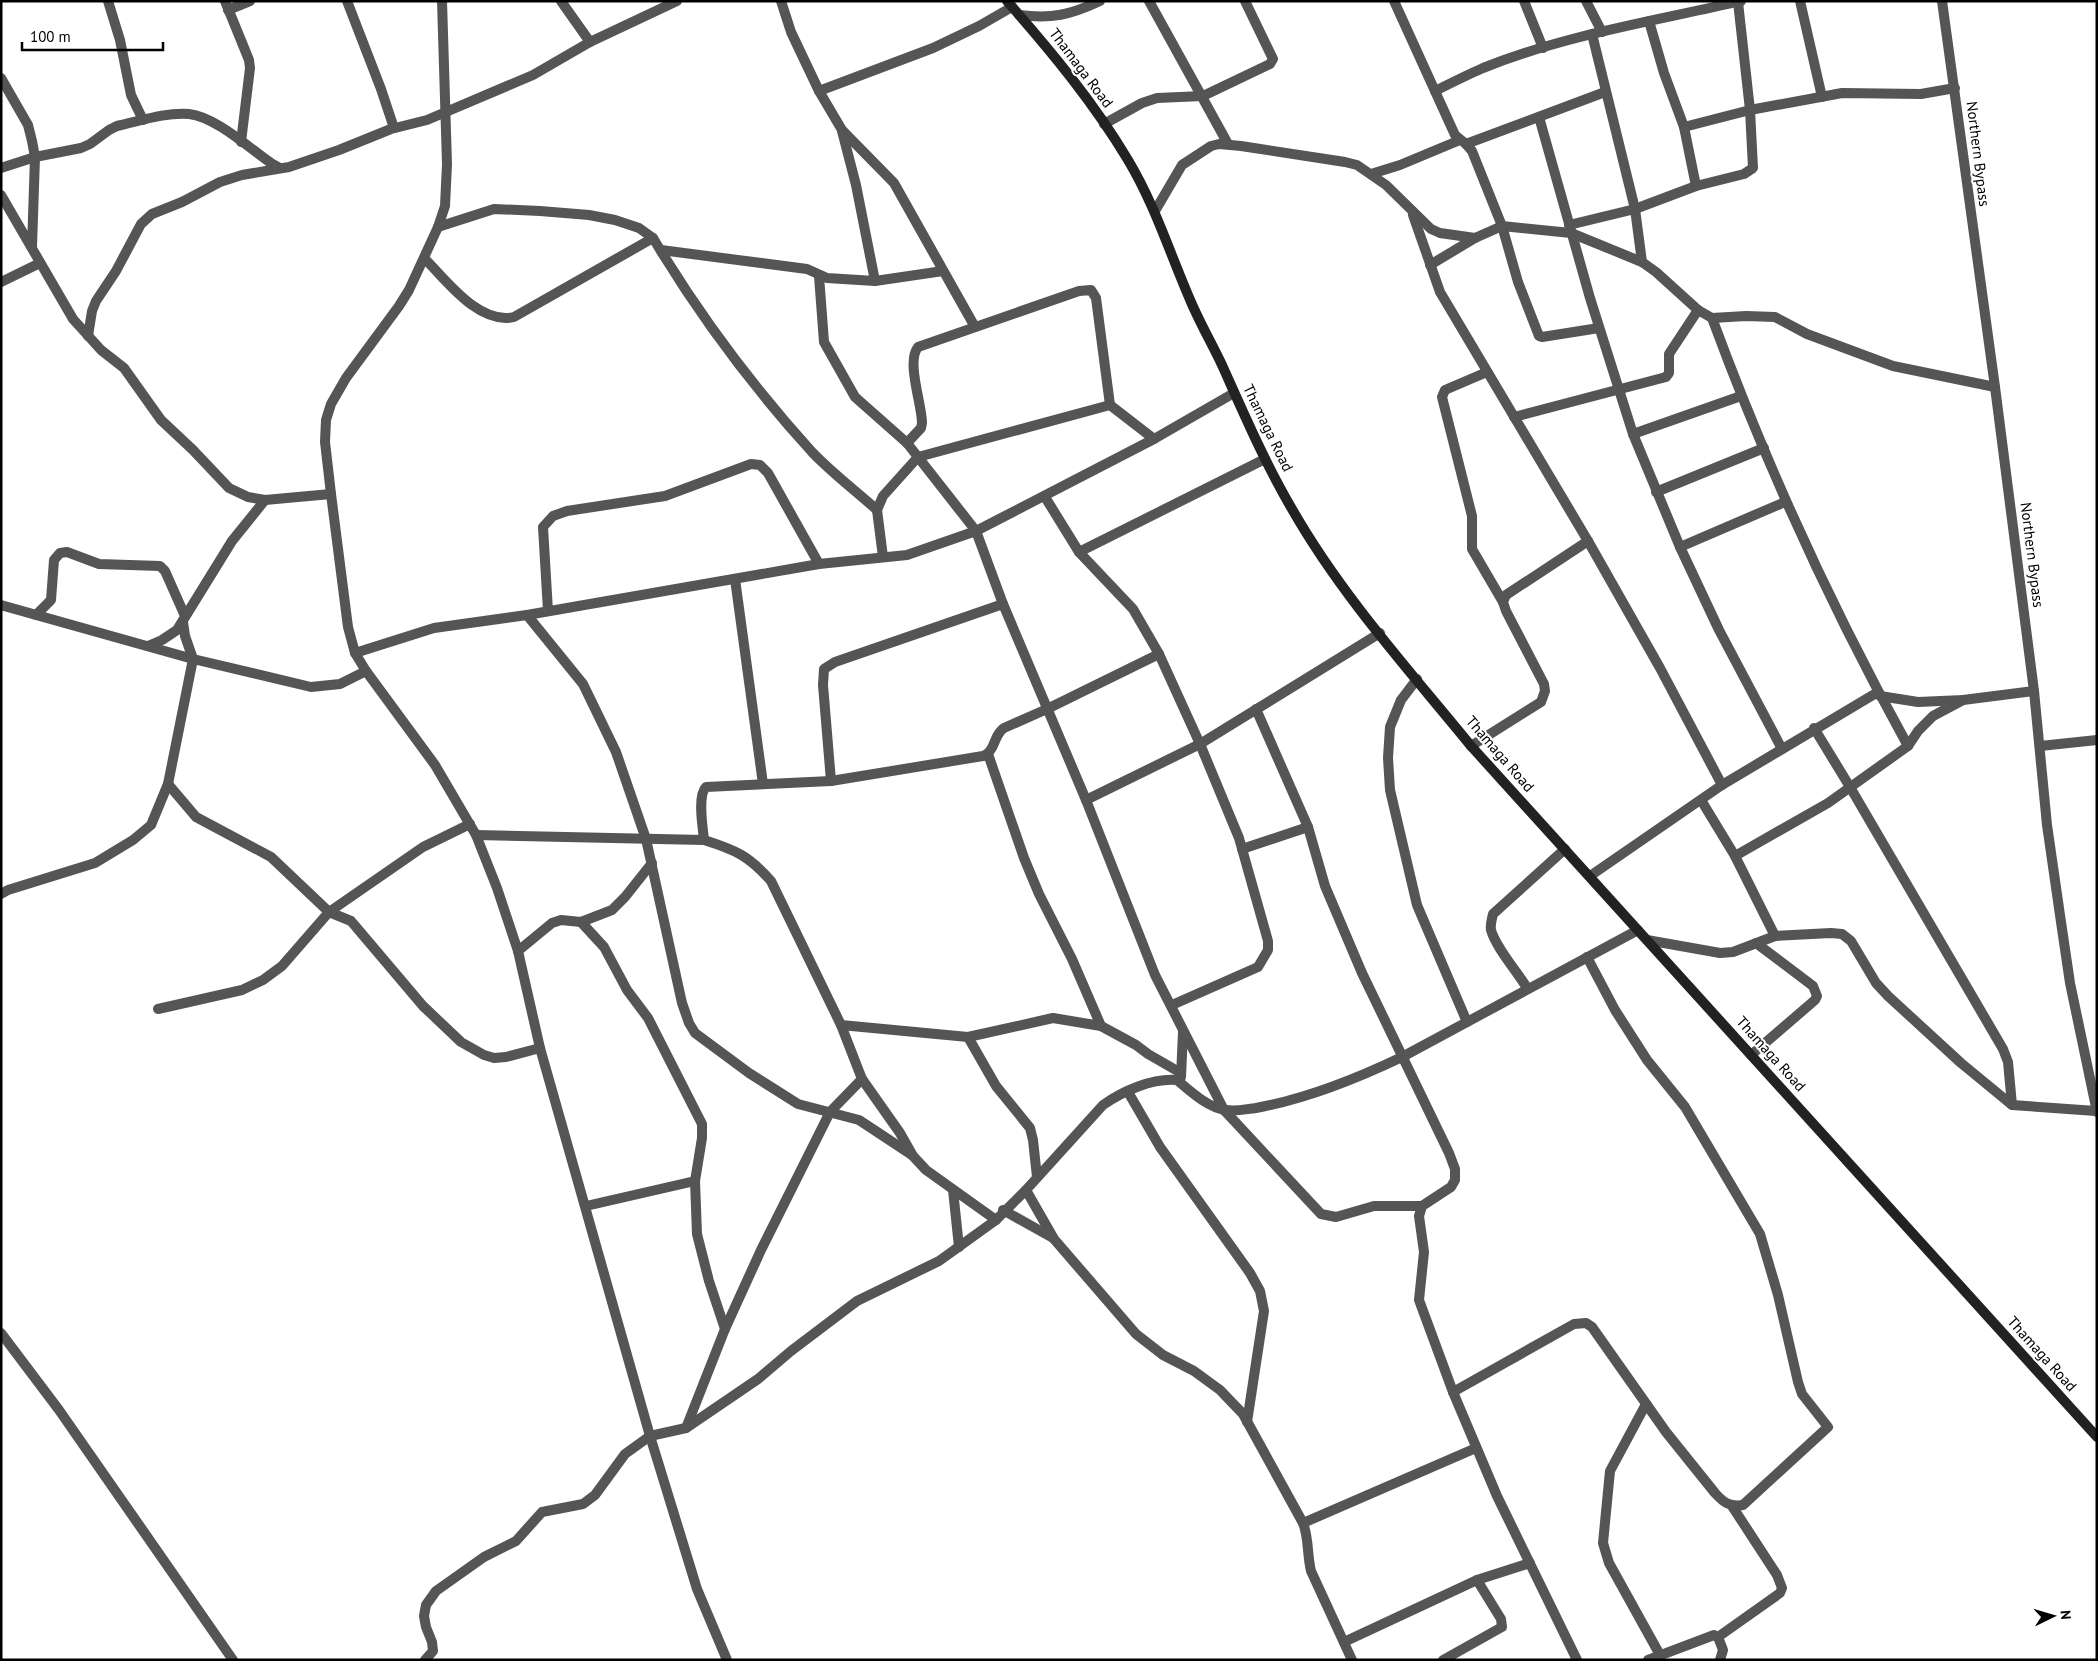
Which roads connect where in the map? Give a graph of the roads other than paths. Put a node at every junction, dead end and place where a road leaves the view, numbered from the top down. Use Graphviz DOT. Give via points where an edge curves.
graph roads {
  1 [pos="108,1"];
  2 [pos="250,1"];
  3 [pos="347,1"];
  4 [pos="442,1"];
  5 [pos="561,1"];
  6 [pos="677,1"];
  7 [pos="781,1"];
  8 [pos="1100,1"];
  9 [pos="1149,1"];
  10 [pos="1245,1"];
  11 [pos="1394,1"];
  12 [pos="1524,1"];
  13 [pos="1586,1"];
  14 [pos="1800,1"];
  15 [pos="1942,1"];
  16 [pos="1740,2"];
  17 [pos="227,6"];
  18 [pos="1013,8"];
  19 [pos="1649,21"];
  20 [pos="1597,33"];
  21 [pos="590,42"];
  22 [pos="1543,48"];
  23 [pos="1,78"];
  24 [pos="1955,88"];
  25 [pos="1435,91"];
  26 [pos="819,92"];
  27 [pos="1605,92"];
  28 [pos="1203,96"];
  29 [pos="1822,96"];
  30 [pos="1750,110"];
  31 [pos="446,112"];
  32 [pos="1539,117"];
  33 [pos="143,120"];
  34 [pos="1104,124"];
  35 [pos="1684,127"];
  36 [pos="394,128"];
  37 [pos="842,130"];
  38 [pos="241,142"];
  39 [pos="1463,142"];
  40 [pos="1228,144"];
  41 [pos="35,157"];
  42 [pos="1,168"];
  43 [pos="280,168"];
  44 [pos="1371,174"];
  45 [pos="1696,186"];
  46 [pos="1,194"];
  47 [pos="1635,209"];
  48 [pos="1155,211"];
  49 [pos="1412,211"];
  50 [pos="1502,226"];
  51 [pos="438,227"];
  52 [pos="1570,229"];
  53 [pos="653,238"];
  54 [pos="1475,238"];
  55 [pos="32,249"];
  56 [pos="661,250"];
  57 [pos="424,259"];
  58 [pos="1642,262"];
  59 [pos="40,263"];
  60 [pos="1430,264"];
  61 [pos="942,271"];
  62 [pos="820,276"];
  63 [pos="875,281"];
  64 [pos="1,282"];
  65 [pos="1698,310"];
  66 [pos="1712,318"];
  67 [pos="974,327"];
  68 [pos="1599,328"];
  69 [pos="88,336"];
  70 [pos="1487,372"];
  71 [pos="1995,387"];
  72 [pos="1617,390"];
  73 [pos="1234,393"];
  74 [pos="1741,396"];
  75 [pos="1110,405"];
  76 [pos="1514,416"];
  77 [pos="1633,434"];
  78 [pos="1154,439"];
  79 [pos="907,443"];
  80 [pos="1764,448"];
  81 [pos="918,457"];
  82 [pos="1265,459"];
  83 [pos="1656,492"];
  84 [pos="330,494"];
  85 [pos="1045,497"];
  86 [pos="265,500"];
  87 [pos="1785,502"];
  88 [pos="878,510"];
  89 [pos="976,531"];
  90 [pos="1588,541"];
  91 [pos="1680,548"];
  92 [pos="1079,552"];
  93 [pos="884,557"];
  94 [pos="819,564"];
  95 [pos="736,579"];
  96 [pos="1503,602"];
  97 [pos="1003,604"];
  98 [pos="1,605"];
  99 [pos="548,611"];
  100 [pos="36,615"];
  101 [pos="527,615"];
  102 [pos="184,619"];
  103 [pos="1380,633"];
  104 [pos="148,646"];
  105 [pos="355,653"];
  106 [pos="1159,654"];
  107 [pos="193,659"];
  108 [pos="366,671"];
  109 [pos="1417,679"];
  110 [pos="2034,691"];
  111 [pos="1879,694"];
  112 [pos="1963,700"];
  113 [pos="1047,709"];
  114 [pos="1256,709"];
  115 [pos="1814,728"];
  116 [pos="2097,740"];
  117 [pos="1200,744"];
  118 [pos="1471,746"];
  119 [pos="1908,746"];
  120 [pos="2040,746"];
  121 [pos="1782,749"];
  122 [pos="988,754"];
  123 [pos="831,781"];
  124 [pos="168,784"];
  125 [pos="762,784"];
  126 [pos="1722,785"];
  127 [pos="1850,787"];
  128 [pos="1086,800"];
  129 [pos="1701,800"];
  130 [pos="470,824"];
  131 [pos="1308,827"];
  132 [pos="476,835"];
  133 [pos="646,840"];
  134 [pos="704,840"];
  135 [pos="1242,849"];
  136 [pos="1565,849"];
  137 [pos="1735,856"];
  138 [pos="652,863"];
  139 [pos="1590,876"];
  140 [pos="1,894"];
  141 [pos="329,912"];
  142 [pos="581,922"];
  143 [pos="1638,930"];
  144 [pos="1775,936"];
  145 [pos="1647,940"];
  146 [pos="1756,943"];
  147 [pos="518,951"];
  148 [pos="1587,957"];
  149 [pos="1527,988"];
  150 [pos="1172,1005"];
  151 [pos="158,1009"];
  152 [pos="1467,1022"];
  153 [pos="841,1025"];
  154 [pos="1101,1026"];
  155 [pos="1183,1031"];
  156 [pos="968,1037"];
  157 [pos="540,1048"];
  158 [pos="1752,1055"];
  159 [pos="1402,1057"];
  160 [pos="1181,1078"];
  161 [pos="862,1079"];
  162 [pos="1128,1092"];
  163 [pos="2012,1105"];
  164 [pos="1224,1110"];
  165 [pos="830,1112"];
  166 [pos="2097,1112"];
  167 [pos="913,1156"];
  168 [pos="1037,1177"];
  169 [pos="695,1181"];
  170 [pos="952,1190"];
  171 [pos="1026,1190"];
  172 [pos="586,1206"];
  173 [pos="1422,1206"];
  174 [pos="1003,1210"];
  175 [pos="996,1220"];
  176 [pos="1054,1239"];
  177 [pos="959,1247"];
  178 [pos="725,1329"];
  179 [pos="1,1333"];
  180 [pos="1454,1392"];
  181 [pos="1646,1404"];
  182 [pos="1247,1422"];
  183 [pos="686,1428"];
  184 [pos="650,1436"];
  185 [pos="2097,1437"];
  186 [pos="1476,1448"];
  187 [pos="1732,1506"];
  188 [pos="1303,1523"];
  189 [pos="1530,1563"];
  190 [pos="1477,1580"];
  191 [pos="1718,1637"];
  192 [pos="1344,1642"];
  193 [pos="1660,1655"];
  194 [pos="233,1660"];
  195 [pos="425,1660"];
  196 [pos="727,1660"];
  197 [pos="1352,1660"];
  198 [pos="1443,1660"];
  199 [pos="1577,1660"];
  200 [pos="1648,1660"];
  201 [pos="1720,1660"];
  1 -- 33 [label="street" via="131,95"];
  2 -- 17 [label="street"];
  3 -- 36 [label="street"];
  4 -- 31 [label="street"];
  5 -- 21 [label="street"];
  6 -- 21 [label="street"];
  7 -- 26 [label="street" via="791,32"];
  8 -- 18 [label="street" via="1055,17"];
  9 -- 28 [label="street"];
  10 -- 28 [label="street" via="1272,62"];
  11 -- 25 [label="street"];
  12 -- 22 [label="street"];
  13 -- 20 [label="street"];
  14 -- 29 [label="street"];
  15 -- 24 [label="street, Northern Bypass"];
  16 -- 19 [label="street"];
  16 -- 30 [label="street"];
  17 -- 38 [label="street" via="250,68"];
  18 -- 26 [label="street" via="933,48"];
  18 -- 34 [label="main road, Thamaga Road" via="1088,99"];
  19 -- 20 [label="street"];
  19 -- 35 [label="street"];
  20 -- 22 [label="street"];
  20 -- 27 [label="street"];
  21 -- 31 [label="street" via="534,75"];
  22 -- 25 [label="street" via="1483,68"];
  23 -- 41 [label="street" via="28,125"];
  24 -- 29 [label="street" via="1921,94 1849,92"];
  24 -- 71 [label="street, Northern Bypass"];
  25 -- 39 [label="street" via="1455,135"];
  26 -- 37 [label="street"];
  27 -- 32 [label="street"];
  27 -- 47 [label="street"];
  28 -- 34 [label="street" via="1157,98"];
  28 -- 40 [label="street"];
  29 -- 30 [label="street"];
  30 -- 35 [label="street"];
  30 -- 45 [label="street" via="1753,168 1744,174"];
  31 -- 36 [label="street" via="416,125"];
  31 -- 51 [label="street" via="447,188"];
  32 -- 39 [label="street"];
  32 -- 52 [label="street"];
  33 -- 38 [label="street" via="190,114 223,129"];
  33 -- 41 [label="street" via="109,130 81,148"];
  34 -- 48 [label="main road, Thamaga Road"];
  35 -- 45 [label="street"];
  36 -- 43 [label="street" via="339,150"];
  37 -- 61 [label="street" via="894,183"];
  37 -- 63 [label="street"];
  38 -- 43 [label="street"];
  39 -- 44 [label="street"];
  39 -- 50 [label="street" via="1472,151"];
  40 -- 44 [label="street" via="1345,162"];
  40 -- 48 [label="street" via="1211,146 1182,165"];
  41 -- 42 [label="street"];
  41 -- 55 [label="street"];
  43 -- 69 [label="street" via="220,182 146,218 96,301"];
  44 -- 49 [label="street"];
  45 -- 47 [label="street"];
  46 -- 55 [label="street"];
  47 -- 52 [label="street"];
  47 -- 58 [label="street"];
  48 -- 73 [label="main road, Thamaga Road" via="1191,302"];
  49 -- 54 [label="street" via="1430,229"];
  49 -- 60 [label="street"];
  50 -- 52 [label="street"];
  50 -- 54 [label="street"];
  50 -- 68 [label="street" via="1518,282 1539,336"];
  51 -- 53 [label="street" via="486,210 531,211 615,220 638,228"];
  51 -- 57 [label="street"];
  52 -- 58 [label="street"];
  52 -- 68 [label="street"];
  53 -- 56 [label="street"];
  53 -- 57 [label="street" via="505,319 485,314 474,306"];
  54 -- 60 [label="street"];
  55 -- 59 [label="street"];
  56 -- 62 [label="street" via="807,270"];
  56 -- 88 [label="street" via="754,383 813,453"];
  57 -- 84 [label="street" via="399,306 351,370 331,404 325,429"];
  58 -- 65 [label="street"];
  59 -- 64 [label="street"];
  59 -- 69 [label="street" via="73,319"];
  60 -- 70 [label="street" via="1440,292"];
  61 -- 63 [label="street"];
  61 -- 67 [label="street"];
  62 -- 63 [label="street"];
  62 -- 79 [label="street" via="822,335 826,348 859,402"];
  65 -- 66 [label="street"];
  65 -- 72 [label="street" via="1669,354 1668,375"];
  66 -- 71 [label="street" via="1775,317 1807,334 1893,366"];
  66 -- 74 [label="street"];
  67 -- 75 [label="street" via="1079,291 1091,290 1096,298"];
  67 -- 79 [label="street" via="916,349 914,370 922,423"];
  68 -- 72 [label="street"];
  69 -- 86 [label="street" via="124,368 161,420 229,488 248,497"];
  70 -- 76 [label="street"];
  70 -- 96 [label="street" via="1445,390 1442,397 1472,516 1472,549"];
  71 -- 110 [label="street, Northern Bypass"];
  72 -- 76 [label="street"];
  72 -- 77 [label="street"];
  73 -- 78 [label="street"];
  73 -- 82 [label="main road, Thamaga Road"];
  74 -- 77 [label="street"];
  74 -- 80 [label="street"];
  75 -- 78 [label="street"];
  75 -- 81 [label="street"];
  76 -- 90 [label="street"];
  77 -- 83 [label="street"];
  78 -- 85 [label="street"];
  79 -- 81 [label="street"];
  80 -- 83 [label="street"];
  80 -- 87 [label="street"];
  81 -- 88 [label="street" via="883,496"];
  81 -- 89 [label="street"];
  82 -- 92 [label="street"];
  82 -- 103 [label="main road, Thamaga Road" via="1323,559"];
  83 -- 91 [label="street"];
  84 -- 86 [label="street"];
  84 -- 105 [label="street" via="348,627"];
  85 -- 89 [label="street"];
  85 -- 92 [label="street"];
  86 -- 102 [label="street" via="232,541"];
  87 -- 91 [label="street"];
  87 -- 111 [label="street"];
  88 -- 93 [label="street"];
  89 -- 93 [label="street" via="907,555"];
  89 -- 97 [label="street"];
  90 -- 96 [label="street" via="1510,591"];
  90 -- 126 [label="street"];
  91 -- 121 [label="street"];
  92 -- 106 [label="street" via="1133,609"];
  93 -- 94 [label="street"];
  94 -- 95 [label="street"];
  94 -- 99 [label="street" via="768,472 760,465 751,464 665,496 553,516 543,527"];
  95 -- 99 [label="street"];
  95 -- 125 [label="street"];
  96 -- 118 [label="street" via="1544,684 1544,696 1541,702"];
  97 -- 113 [label="street"];
  97 -- 123 [label="street" via="834,662 824,669"];
  98 -- 100 [label="street"];
  99 -- 101 [label="street"];
  100 -- 102 [label="street" via="51,600 54,560 60,553 67,552 99,564 160,566 166,571"];
  100 -- 104 [label="street"];
  101 -- 105 [label="street" via="427,629"];
  101 -- 133 [label="street" via="583,684 616,752"];
  102 -- 104 [label="street" via="171,635"];
  102 -- 107 [label="street" via="184,631"];
  103 -- 109 [label="main road, Thamaga Road"];
  103 -- 114 [label="street"];
  104 -- 107 [label="street"];
  105 -- 108 [label="street"];
  106 -- 113 [label="street"];
  106 -- 117 [label="street"];
  107 -- 108 [label="street" via="311,687 340,684"];
  107 -- 124 [label="street"];
  108 -- 130 [label="street" via="434,765"];
  109 -- 118 [label="main road, Thamaga Road"];
  109 -- 152 [label="street" via="1401,700 1390,727 1390,790 1417,905"];
  110 -- 112 [label="street"];
  110 -- 120 [label="street, Northern Bypass"];
  111 -- 112 [label="street" via="1918,702"];
  111 -- 115 [label="street"];
  111 -- 119 [label="street"];
  112 -- 119 [label="street" via="1932,716"];
  113 -- 122 [label="street" via="998,732"];
  113 -- 128 [label="street"];
  114 -- 117 [label="street"];
  114 -- 131 [label="street"];
  115 -- 121 [label="street"];
  115 -- 127 [label="street"];
  116 -- 120 [label="street"];
  117 -- 128 [label="street"];
  117 -- 135 [label="street"];
  118 -- 136 [label="main road, Thamaga Road"];
  119 -- 127 [label="street"];
  120 -- 166 [label="street, Northern Bypass" via="2047,825 2069,974"];
  121 -- 126 [label="street"];
  122 -- 123 [label="street"];
  122 -- 154 [label="street" via="1038,894 1072,959"];
  123 -- 125 [label="street"];
  124 -- 140 [label="street" via="153,821 133,840 95,863"];
  124 -- 141 [label="street" via="196,817 271,857"];
  125 -- 134 [label="street" via="706,787 702,799"];
  126 -- 129 [label="street"];
  127 -- 137 [label="street"];
  127 -- 163 [label="street" via="2003,1049 2008,1062"];
  128 -- 150 [label="street" via="1156,976"];
  129 -- 137 [label="street"];
  129 -- 139 [label="street"];
  130 -- 132 [label="street"];
  130 -- 141 [label="street" via="423,847"];
  131 -- 135 [label="street"];
  131 -- 159 [label="street" via="1325,886"];
  132 -- 133 [label="street" via="598,836"];
  132 -- 147 [label="street"];
  133 -- 134 [label="street"];
  133 -- 138 [label="street"];
  134 -- 153 [label="street" via="734,850 760,868 771,881"];
  135 -- 150 [label="street" via="1268,941 1264,959 1258,967"];
  136 -- 139 [label="main road, Thamaga Road"];
  136 -- 149 [label="street" via="1493,914 1491,921 1495,939"];
  137 -- 144 [label="street"];
  138 -- 142 [label="street" via="612,910"];
  138 -- 165 [label="street" via="682,1003 695,1033 798,1104"];
  139 -- 143 [label="main road, Thamaga Road"];
  141 -- 151 [label="street" via="282,966 263,980 242,990"];
  141 -- 157 [label="street" via="351,921 423,1006 461,1042 494,1058"];
  142 -- 147 [label="street" via="561,920 552,923"];
  142 -- 169 [label="street" via="604,947 627,990 648,1018 702,1124"];
  143 -- 145 [label="main road, Thamaga Road"];
  143 -- 148 [label="street"];
  144 -- 146 [label="street"];
  144 -- 163 [label="street" via="1842,934 1851,941 1876,983 1888,996"];
  145 -- 146 [label="street" via="1720,953"];
  145 -- 158 [label="main road, Thamaga Road"];
  146 -- 158 [label="street" via="1813,986 1817,996"];
  147 -- 157 [label="street"];
  148 -- 149 [label="street"];
  148 -- 187 [label="street" via="1615,1010 1647,1060 1685,1107 1760,1234 1802,1394 1828,1427 1743,1505"];
  149 -- 152 [label="street"];
  150 -- 155 [label="street"];
  152 -- 159 [label="street"];
  153 -- 156 [label="street"];
  153 -- 161 [label="street"];
  154 -- 156 [label="street" via="1053,1018"];
  154 -- 160 [label="street" via="1136,1045"];
  155 -- 160 [label="street"];
  155 -- 164 [label="street"];
  156 -- 168 [label="street" via="996,1086 1030,1128"];
  157 -- 172 [label="street"];
  158 -- 185 [label="main road, Thamaga Road"];
  159 -- 164 [label="street" via="1307,1095 1273,1105"];
  159 -- 173 [label="street" via="1455,1169 1451,1187"];
  160 -- 162 [label="street" via="1162,1080"];
  160 -- 164 [label="street" via="1211,1105"];
  161 -- 165 [label="street"];
  161 -- 167 [label="street"];
  162 -- 168 [label="street" via="1104,1105"];
  162 -- 182 [label="street" via="1160,1147 1260,1291 1264,1311"];
  163 -- 166 [label="street"];
  164 -- 173 [label="street" via="1321,1214 1336,1217 1374,1206"];
  165 -- 167 [label="street" via="859,1120"];
  165 -- 178 [label="street"];
  167 -- 170 [label="street"];
  168 -- 171 [label="street"];
  169 -- 172 [label="street"];
  169 -- 178 [label="street" via="697,1234"];
  170 -- 175 [label="street"];
  170 -- 177 [label="street"];
  171 -- 174 [label="street"];
  171 -- 176 [label="street"];
  172 -- 184 [label="street"];
  173 -- 180 [label="street" via="1419,1216 1424,1252 1419,1300"];
  174 -- 175 [label="street"];
  174 -- 176 [label="street"];
  175 -- 177 [label="street"];
  176 -- 182 [label="street" via="1136,1334 1220,1390"];
  177 -- 183 [label="street" via="939,1261 857,1301 758,1379"];
  178 -- 183 [label="street"];
  179 -- 194 [label="street"];
  180 -- 181 [label="street" via="1574,1324 1586,1323"];
  180 -- 186 [label="street"];
  181 -- 187 [label="street" via="1715,1493"];
  181 -- 193 [label="street" via="1610,1471 1603,1543 1609,1563"];
  182 -- 188 [label="street"];
  183 -- 184 [label="street"];
  184 -- 195 [label="street" via="625,1454 595,1495 583,1504 542,1512 516,1541 484,1557 436,1591 426,1605 426,1628 433,1651"];
  184 -- 196 [label="street" via="697,1589"];
  186 -- 188 [label="street"];
  186 -- 189 [label="street"];
  187 -- 191 [label="street" via="1782,1588 1777,1597"];
  188 -- 192 [label="street" via="1311,1571"];
  189 -- 190 [label="street"];
  189 -- 199 [label="street"];
  190 -- 192 [label="street"];
  190 -- 198 [label="street" via="1501,1619 1502,1627"];
  191 -- 193 [label="street" via="1714,1635"];
  191 -- 201 [label="street" via="1723,1650"];
  192 -- 197 [label="street"];
  193 -- 200 [label="street"];
}
